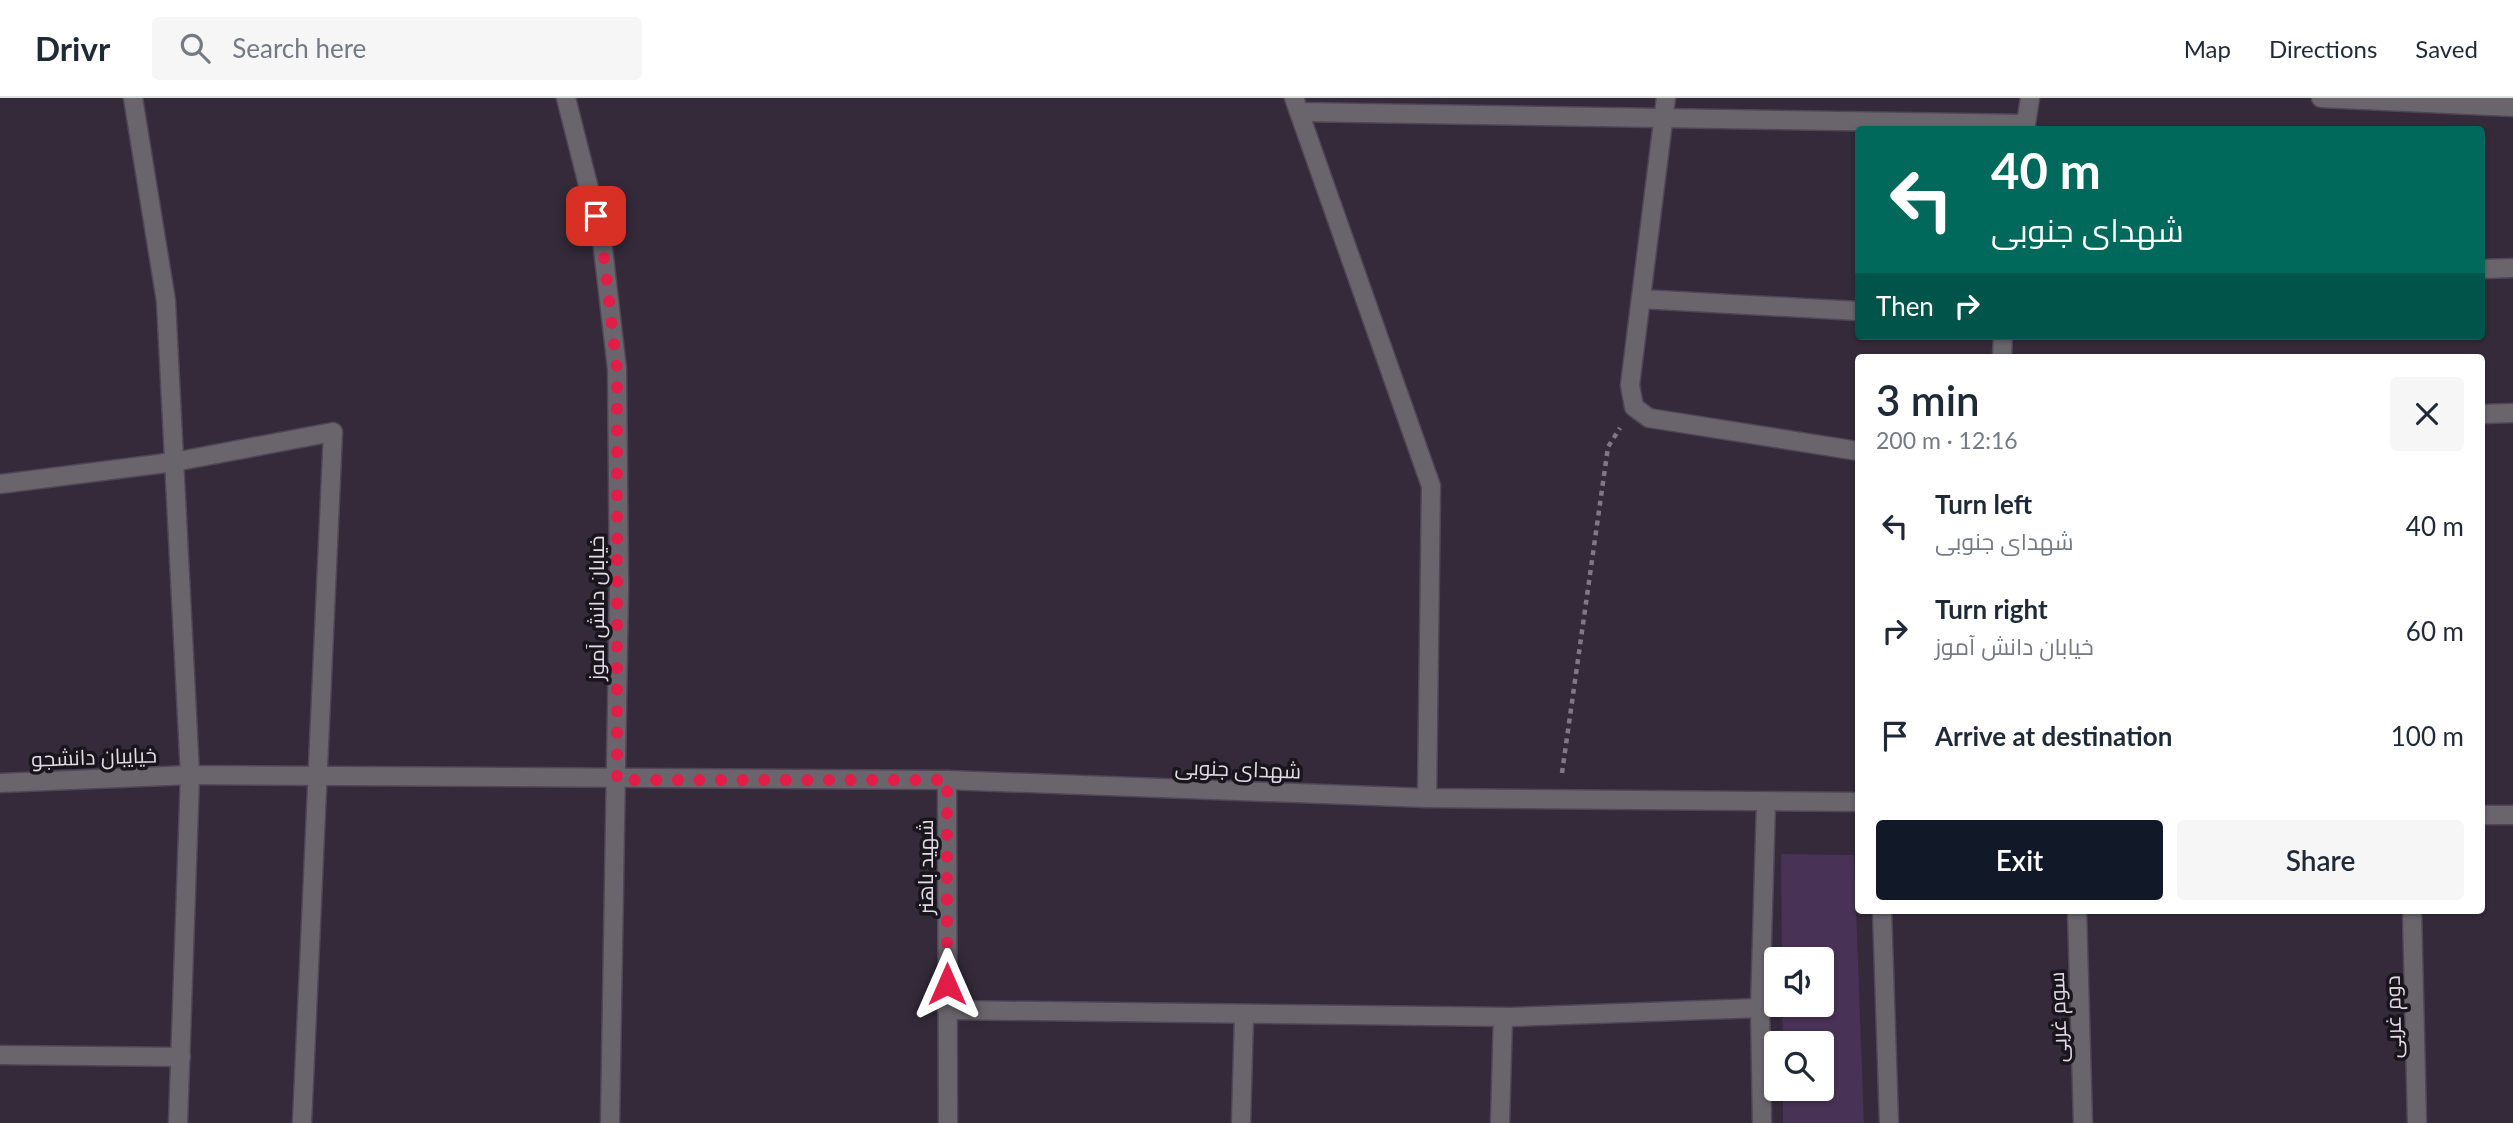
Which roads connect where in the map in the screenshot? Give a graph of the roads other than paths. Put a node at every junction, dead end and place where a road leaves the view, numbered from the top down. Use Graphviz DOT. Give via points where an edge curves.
graph roads {
  1 [pos="133,98"];
  2 [pos="566,98"];
  3 [pos="1666,98"];
  4 [pos="2030,98"];
  5 [pos="2321,98"];
  6 [pos="1296,105"];
  7 [pos="2513,107"];
  8 [pos="1664,116"];
  9 [pos="1992,126"];
  10 [pos="2025,126"];
  11 [pos="2513,268"];
  12 [pos="2485,269"];
  13 [pos="1641,299"];
  14 [pos="1855,311"];
  15 [pos="2513,413"];
  16 [pos="2485,414"];
  17 [pos="1855,451"];
  18 [pos="174,462"];
  19 [pos="0,484"];
  20 [pos="190,775"];
  21 [pos="319,776"];
  22 [pos="617,780"];
  23 [pos="947,780"];
  24 [pos="0,783"];
  25 [pos="1427,798"];
  26 [pos="1766,802"];
  27 [pos="1855,802"];
  28 [pos="2485,815"];
  29 [pos="2513,815"];
  30 [pos="1882,914"];
  31 [pos="2077,914"];
  32 [pos="2412,914"];
  33 [pos="1760,1008"];
  34 [pos="947,1010"];
  35 [pos="1244,1016"];
  36 [pos="1503,1017"];
  37 [pos="0,1055"];
  38 [pos="181,1057"];
  39 [pos="178,1123"];
  40 [pos="302,1123"];
  41 [pos="610,1123"];
  42 [pos="948,1123"];
  43 [pos="1241,1123"];
  44 [pos="1500,1123"];
  45 [pos="1762,1123"];
  46 [pos="1889,1123"];
  47 [pos="2083,1123"];
  48 [pos="2417,1123"];
  1 -- 18 [label="street" via="166,300"];
  2 -- 22 [label="street, خیابان دانش آموز" via="602,240 617,369"];
  3 -- 8 [label="street"];
  4 -- 10 [label="street"];
  5 -- 7 [label="street"];
  6 -- 8 [label="street"];
  6 -- 25 [label="street" via="1431,486"];
  8 -- 9 [label="street"];
  8 -- 13 [label="street"];
  11 -- 12 [label="street"];
  13 -- 14 [label="street"];
  13 -- 17 [label="street" via="1630,385 1634,407 1649,418"];
  15 -- 16 [label="street"];
  18 -- 19 [label="street"];
  18 -- 20 [label="street"];
  18 -- 21 [label="street" via="333,432"];
  20 -- 21 [label="street, خیایبان دانشجو"];
  20 -- 24 [label="street, خیایبان دانشجو"];
  20 -- 38 [label="street"];
  21 -- 22 [label="street, شهدای جنوبی"];
  21 -- 40 [label="street"];
  22 -- 23 [label="street, شهدای جنوبی"];
  22 -- 41 [label="street, خیابان دانش آموز"];
  23 -- 25 [label="street, شهدای جنوبی"];
  23 -- 34 [label="street, شهید باهنر"];
  25 -- 26 [label="street, شهدای جنوبی"];
  26 -- 27 [label="street, شهدای جنوبی"];
  26 -- 33 [label="street"];
  28 -- 29 [label="street"];
  30 -- 46 [label="street"];
  31 -- 47 [label="street, سوم غربی"];
  32 -- 48 [label="street, دوم غربی"];
  33 -- 36 [label="street"];
  33 -- 45 [label="street"];
  34 -- 35 [label="street"];
  34 -- 42 [label="street, شهید باهنر"];
  35 -- 36 [label="street"];
  35 -- 43 [label="street"];
  36 -- 44 [label="street"];
  37 -- 38 [label="street"];
  38 -- 39 [label="street"];
}
